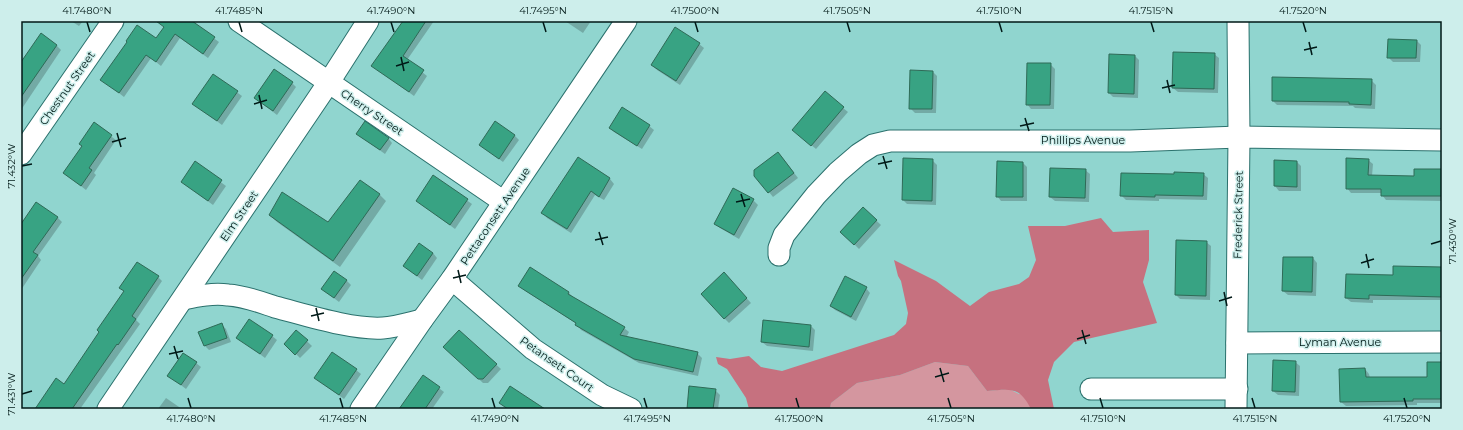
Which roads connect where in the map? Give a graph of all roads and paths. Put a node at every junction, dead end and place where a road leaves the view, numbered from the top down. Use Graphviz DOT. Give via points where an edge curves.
graph roads {
  1 [pos="113,21"];
  2 [pos="239,21"];
  3 [pos="368,21"];
  4 [pos="626,21"];
  5 [pos="1238,21"];
  6 [pos="329,82"];
  7 [pos="1239,137"];
  8 [pos="1442,140"];
  9 [pos="21,154"];
  10 [pos="504,202"];
  11 [pos="779,255"];
  12 [pos="452,279"];
  13 [pos="183,299"];
  14 [pos="422,320"];
  15 [pos="1442,342"];
  16 [pos="1237,343"];
  17 [pos="1091,389"];
  18 [pos="1237,399"];
  19 [pos="108,409"];
  20 [pos="361,409"];
  21 [pos="631,409"];
  1 -- 9 [label="street, Chestnut Street"];
  2 -- 6 [label="street, Cherry Street"];
  3 -- 6 [label="street, Elm Street"];
  4 -- 10 [label="street, Pettaconsett Avenue"];
  5 -- 7 [label="street, Frederick Street"];
  6 -- 10 [label="street, Cherry Street"];
  6 -- 13 [label="street, Elm Street"];
  7 -- 8 [label="street, Phillips Avenue"];
  7 -- 11 [label="street, Phillips Avenue" via="890,141 873,145 838,172 816,195 784,235"];
  7 -- 16 [label="street, Frederick Street"];
  10 -- 12 [label="street, Pettaconsett Avenue"];
  12 -- 14 [label="street, Pettaconsett Avenue"];
  12 -- 21 [label="street, Petansett Court" via="533,349 602,395"];
  13 -- 14 [label="street" via="214,294 250,298 355,326 378,328"];
  13 -- 19 [label="street, Elm Street"];
  14 -- 20 [label="street, Pettaconsett Avenue"];
  15 -- 16 [label="street, Lyman Avenue"];
  16 -- 18 [label="street, Frederick Street"];
  17 -- 18 [label="street"];
}
